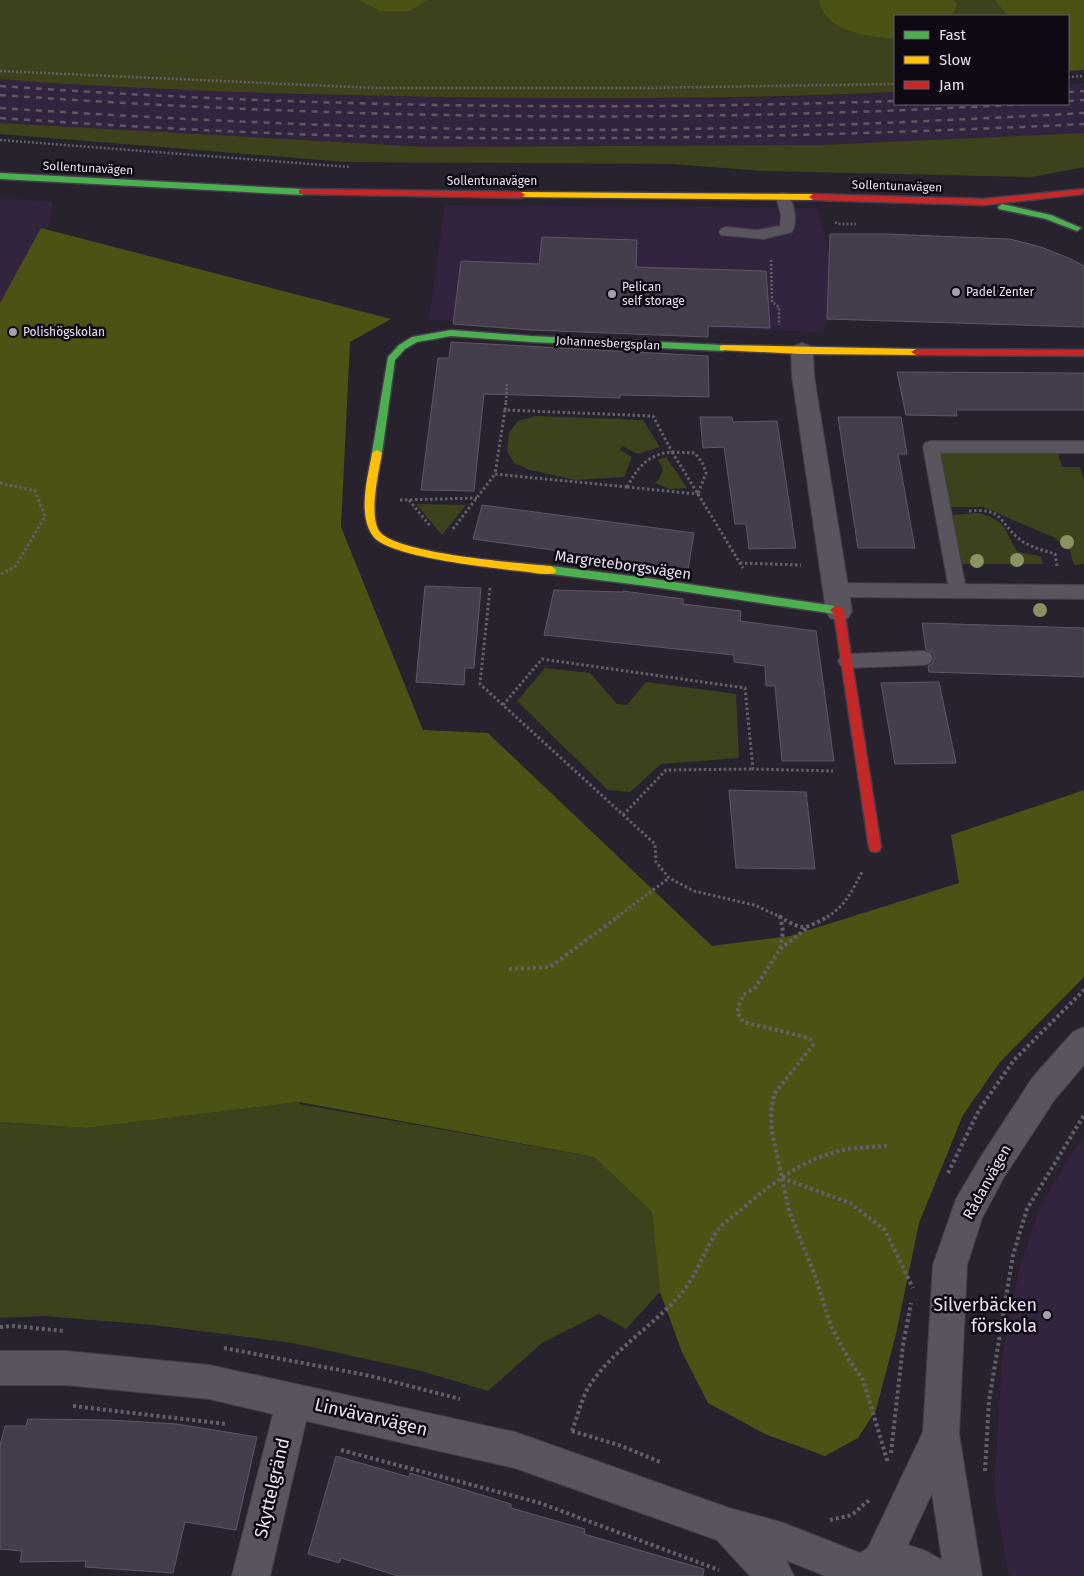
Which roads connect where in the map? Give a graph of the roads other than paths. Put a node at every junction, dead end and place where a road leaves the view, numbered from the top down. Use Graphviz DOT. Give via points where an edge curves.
graph roads {
  1 [pos="0,176"];
  2 [pos="1084,191"];
  3 [pos="783,197"];
  4 [pos="984,202"];
  5 [pos="1081,229"];
  6 [pos="726,232"];
  7 [pos="415,339"];
  8 [pos="791,351"];
  9 [pos="1084,353"];
  10 [pos="1084,447"];
  11 [pos="958,591"];
  12 [pos="1084,592"];
  13 [pos="837,600"];
  14 [pos="924,658"];
  15 [pos="846,661"];
  16 [pos="875,847"];
  17 [pos="1084,1042"];
  18 [pos="0,1368"];
  19 [pos="294,1400"];
  20 [pos="940,1434"];
  21 [pos="729,1526"];
  22 [pos="867,1570"];
  23 [pos="251,1576"];
  24 [pos="775,1576"];
  25 [pos="934,1576"];
  26 [pos="963,1576"];
  1 -- 3 [label="street, Sollentunavägen" via="370,194"];
  2 -- 4 [label="street, Sollentunavägen"];
  2 -- 5 [label="street" via="1070,200 1068,211 1070,219"];
  3 -- 4 [label="street, Sollentunavägen"];
  3 -- 6 [label="lane" via="788,216 786,229 757,235"];
  4 -- 5 [label="street, Sollentunavägen"];
  7 -- 8 [label="street, Johannesbergsplan" via="451,333"];
  7 -- 13 [label="street, Margreteborgsvägen" via="392,359 372,500 371,521 378,536 400,547 493,563 761,599"];
  8 -- 9 [label="street, Johannesbergsplan"];
  8 -- 13 [label="street" via="802,376"];
  10 -- 11 [label="lane" via="930,446"];
  11 -- 12 [label="lane"];
  11 -- 13 [label="lane"];
  13 -- 15 [label="street"];
  14 -- 15 [label="lane"];
  15 -- 16 [label="street"];
  17 -- 20 [label="street, Rådanvägen" via="1044,1088 968,1211 950,1266"];
  18 -- 19 [label="street, Linvävarvägen" via="66,1368 209,1382"];
  19 -- 21 [label="street, Linvävarvägen" via="515,1450"];
  19 -- 23 [label="street, Skyttelgränd"];
  20 -- 22 [label="street, Rådanvägen"];
  20 -- 26 [label="street, Rådanvägen"];
  21 -- 22 [label="street, Linvävarvägen"];
  21 -- 24 [label="street, Linvävarvägen"];
  22 -- 25 [label="street" via="913,1564"];
}
